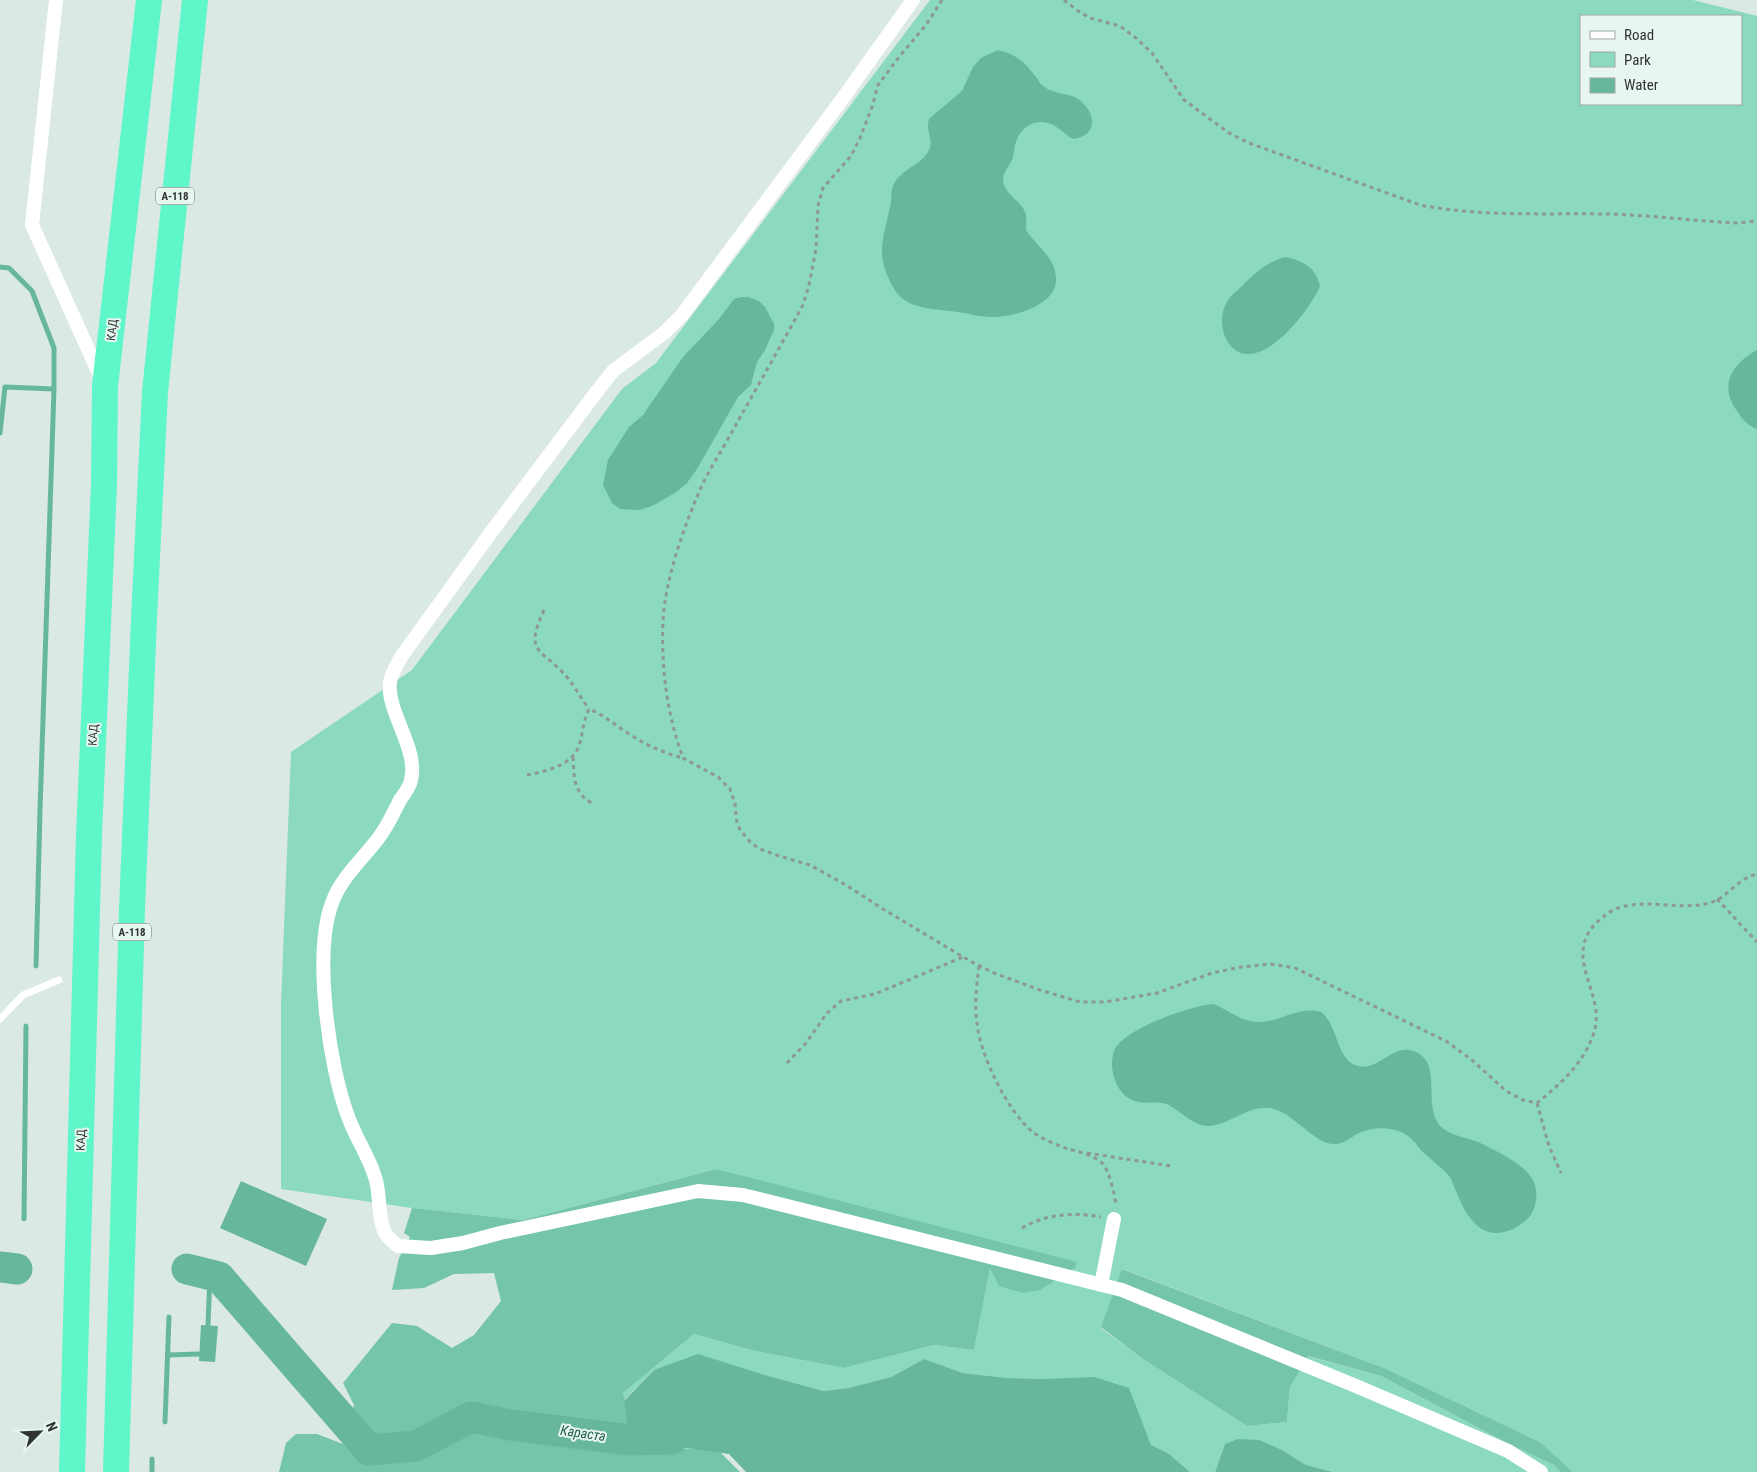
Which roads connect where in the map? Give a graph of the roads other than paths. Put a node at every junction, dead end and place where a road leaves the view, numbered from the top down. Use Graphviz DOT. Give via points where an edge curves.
graph roads {
  1 [pos="56,0"];
  2 [pos="149,0"];
  3 [pos="195,0"];
  4 [pos="913,0"];
  5 [pos="105,386"];
  6 [pos="60,980"];
  7 [pos="0,1019"];
  8 [pos="1114,1219"];
  9 [pos="1100,1285"];
  10 [pos="72,1472"];
  11 [pos="116,1472"];
  12 [pos="1541,1472"];
  1 -- 5 [label="street" via="32,225"];
  2 -- 5 [label="highway, КАД"];
  3 -- 11 [label="highway, А-118" via="155,402 132,910"];
  4 -- 9 [label="street" via="682,315 664,333 613,371 401,657 390,681 391,698 412,763 411,780 381,835 348,874 332,901 325,923 330,1040 338,1086 349,1120 376,1177 386,1234 398,1246 431,1248 464,1243 698,1191 743,1195"];
  5 -- 10 [label="highway, КАД"];
  6 -- 7 [label="lane" via="23,995"];
  8 -- 9 [label="street"];
  9 -- 12 [label="street" via="1122,1290 1356,1386 1508,1451"];
}
